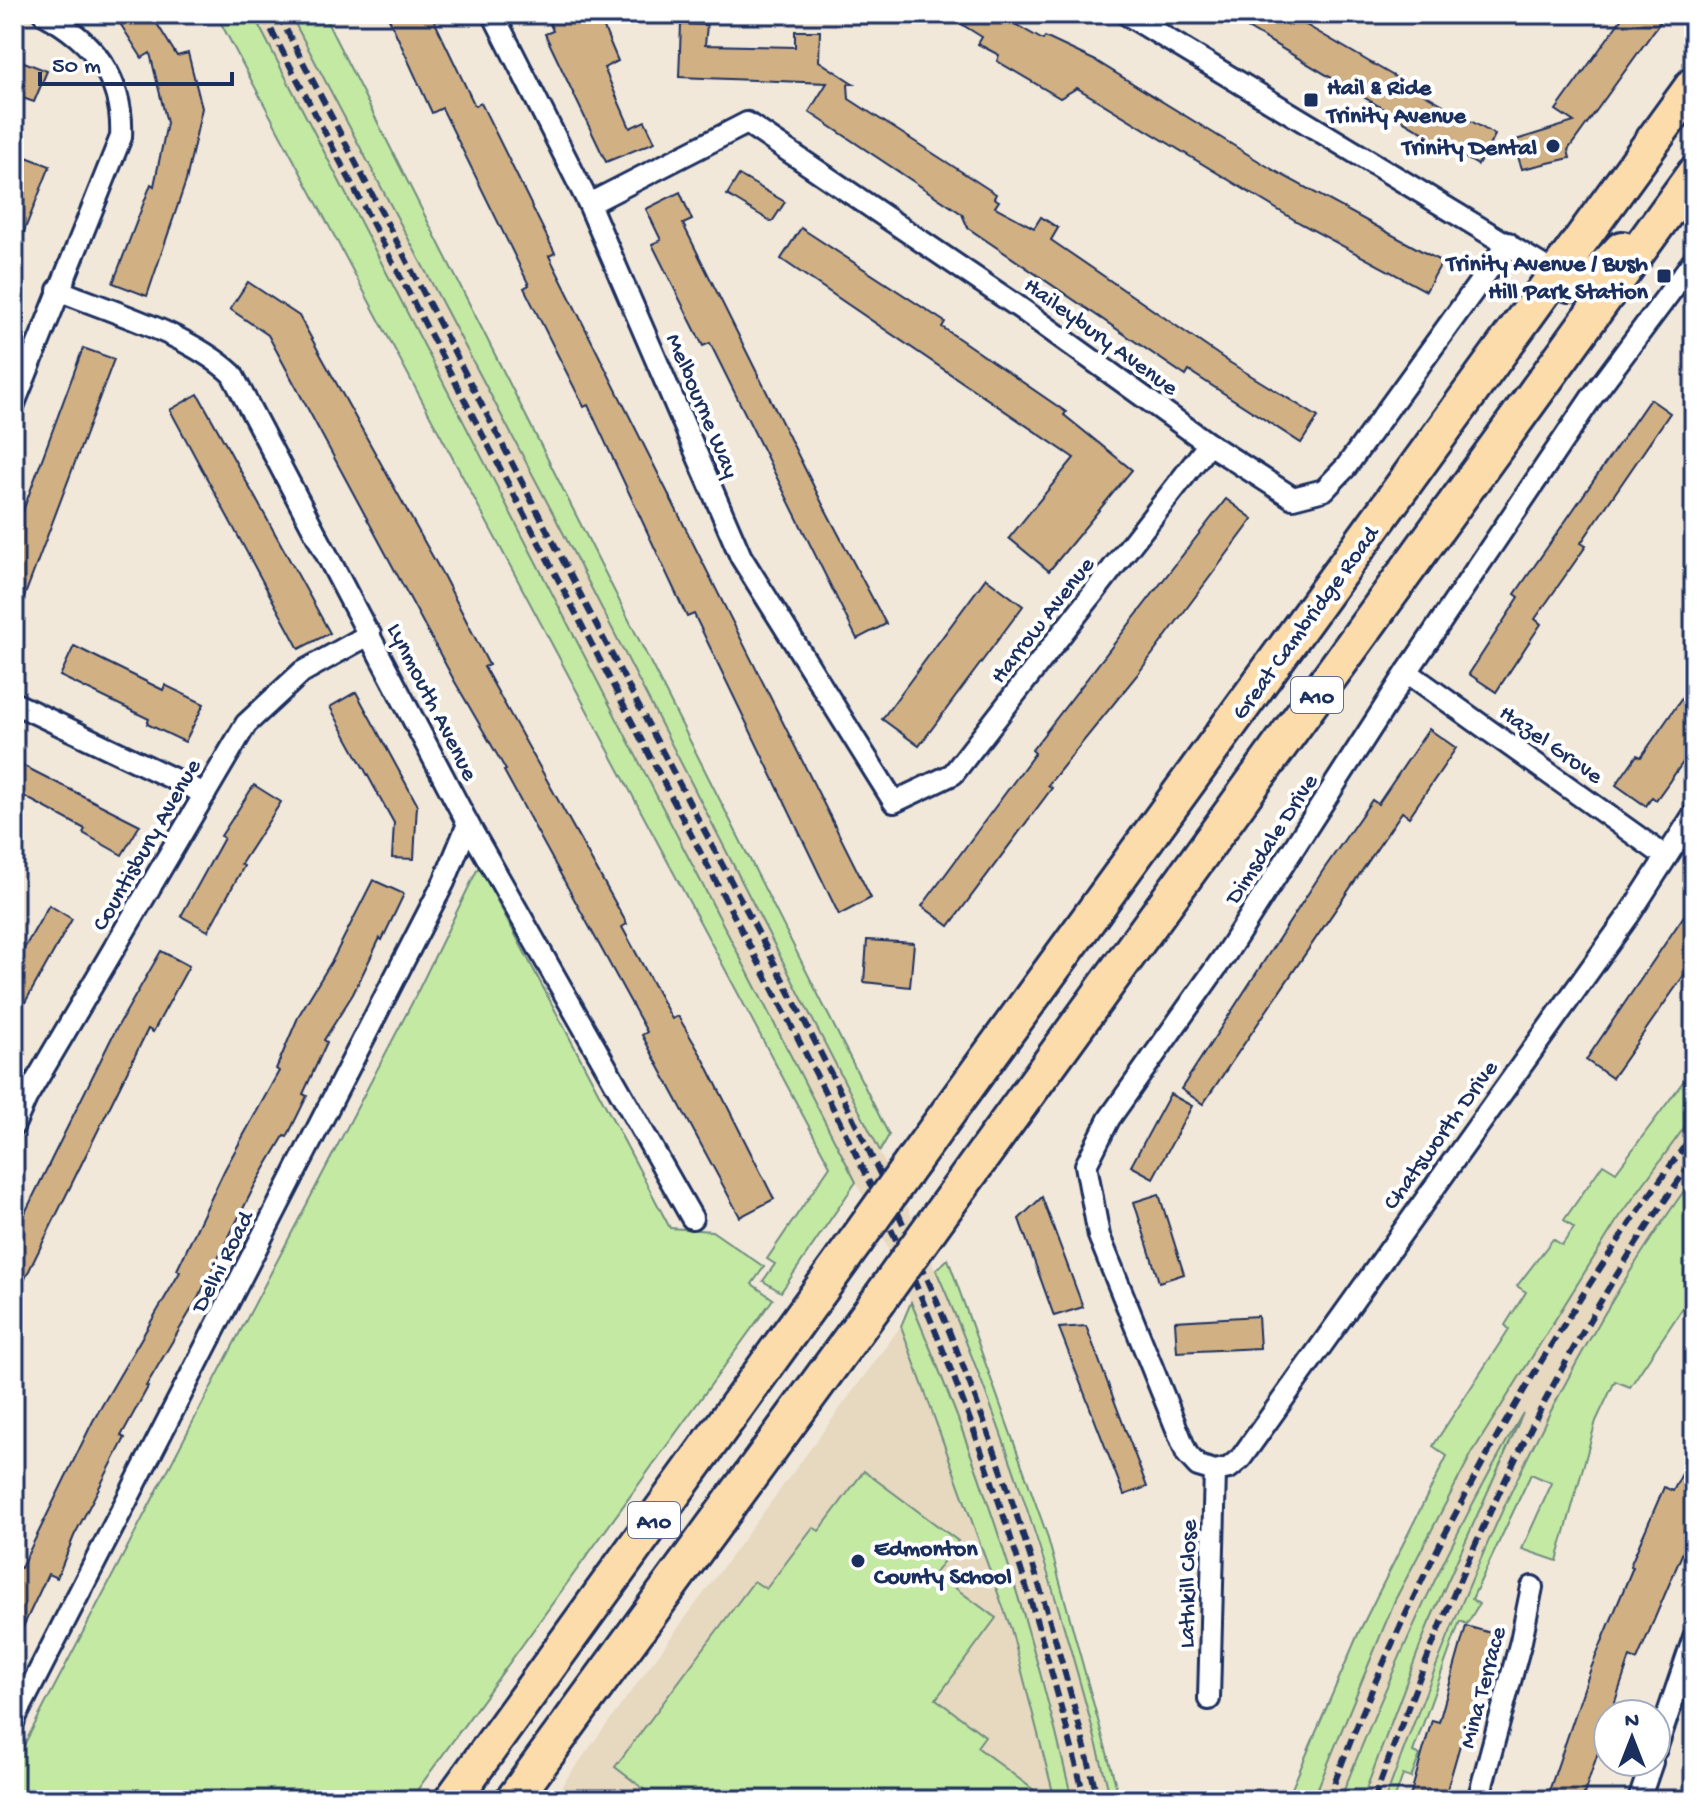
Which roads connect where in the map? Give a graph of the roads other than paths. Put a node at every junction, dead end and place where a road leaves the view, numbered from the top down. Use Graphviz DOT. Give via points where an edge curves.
graph roads {
  1 [pos="44,14"];
  2 [pos="493,14"];
  3 [pos="1126,14"];
  4 [pos="1694,84"];
  5 [pos="1694,174"];
  6 [pos="589,204"];
  7 [pos="1508,243"];
  8 [pos="1694,260"];
  9 [pos="1556,274"];
  10 [pos="58,290"];
  11 [pos="14,404"];
  12 [pos="1209,444"];
  13 [pos="370,634"];
  14 [pos="1407,672"];
  15 [pos="14,703"];
  16 [pos="205,794"];
  17 [pos="894,802"];
  18 [pos="1694,814"];
  19 [pos="468,824"];
  20 [pos="1666,857"];
  21 [pos="14,1125"];
  22 [pos="692,1218"];
  23 [pos="1215,1471"];
  24 [pos="1532,1587"];
  25 [pos="1694,1637"];
  26 [pos="1209,1699"];
  27 [pos="1672,1702"];
  28 [pos="14,1720"];
  29 [pos="1647,1778"];
  30 [pos="452,1800"];
  31 [pos="513,1800"];
  32 [pos="1478,1800"];
  33 [pos="1639,1800"];
  1 -- 10 [label="street" via="89,47 114,79 122,110 121,137 109,174"];
  2 -- 6 [label="street, Melbourne Way"];
  3 -- 7 [label="street"];
  4 -- 9 [label="highway, Great Cambridge Road / A10"];
  5 -- 9 [label="highway, A10" via="1598,275 1569,284"];
  5 -- 31 [label="highway, A10, bridge"];
  6 -- 12 [label="street, Haileybury Avenue" via="747,123"];
  6 -- 17 [label="street, Melbourne Way" via="741,557"];
  7 -- 9 [label="street"];
  7 -- 12 [label="street, Haileybury Avenue" via="1324,490 1305,498 1284,494"];
  8 -- 14 [label="street, Dimsdale Drive" via="1592,397"];
  9 -- 30 [label="highway, Great Cambridge Road / A10, bridge"];
  10 -- 11 [label="street"];
  10 -- 13 [label="street, Lynmouth Avenue" via="154,329 217,360 232,374"];
  12 -- 17 [label="street, Harrow Avenue" via="953,774"];
  13 -- 16 [label="street, Countisbury Avenue" via="302,672 246,724"];
  13 -- 19 [label="street, Lynmouth Avenue"];
  14 -- 20 [label="street, Hazel Grove"];
  14 -- 23 [label="street, Dimsdale Drive" via="1225,955 1109,1119 1086,1165 1099,1236 1167,1410 1187,1454 1198,1466"];
  15 -- 16 [label="street"];
  16 -- 21 [label="street, Countisbury Avenue"];
  18 -- 20 [label="street, Chatsworth Drive"];
  19 -- 22 [label="street, Lynmouth Avenue"];
  19 -- 28 [label="street, Delhi Road" via="444,882"];
  20 -- 23 [label="street, Chatsworth Drive" via="1241,1458"];
  23 -- 26 [label="street, Lathkill Close"];
  24 -- 32 [label="street, Mina Terrace"];
  25 -- 27 [label="street"];
  29 -- 33 [label="street"];
}
